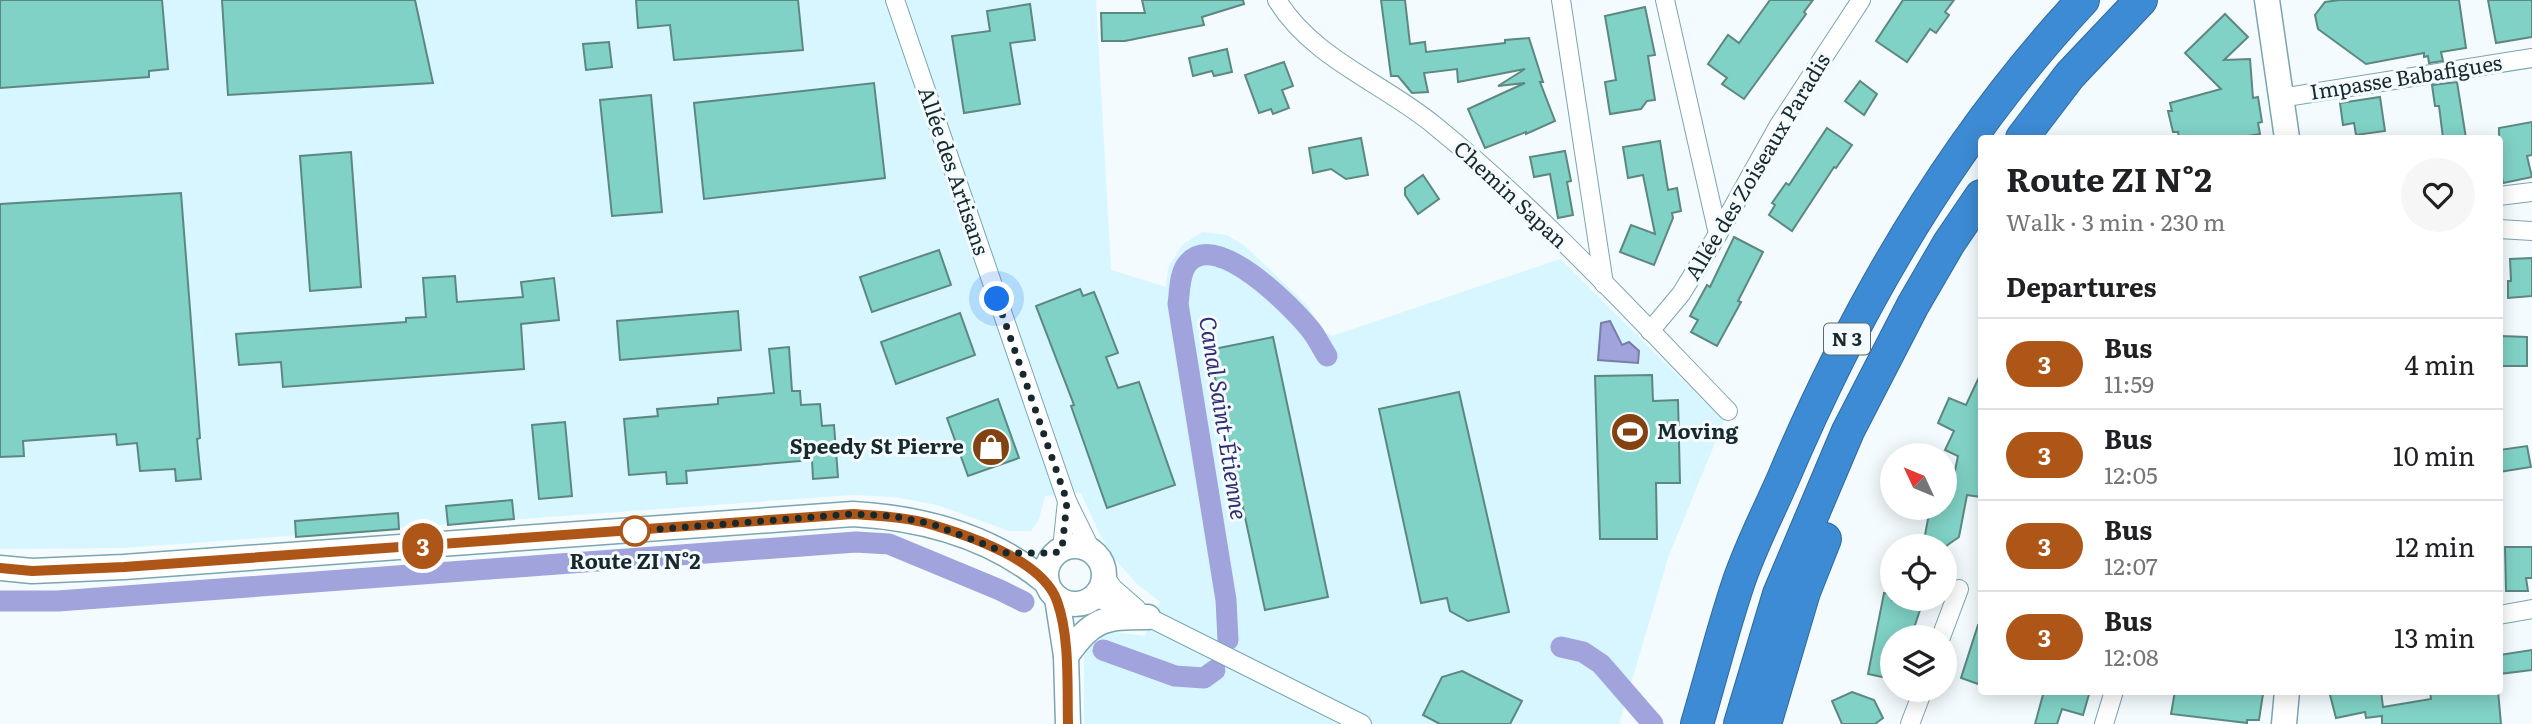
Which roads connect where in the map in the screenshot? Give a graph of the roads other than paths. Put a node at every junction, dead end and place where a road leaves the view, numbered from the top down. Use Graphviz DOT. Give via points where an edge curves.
graph roads {
  1 [pos="895,0"];
  2 [pos="1277,0"];
  3 [pos="1561,0"];
  4 [pos="1665,0"];
  5 [pos="1861,0"];
  6 [pos="2083,0"];
  7 [pos="2141,0"];
  8 [pos="2267,0"];
  9 [pos="2532,58"];
  10 [pos="2281,98"];
  11 [pos="2024,135"];
  12 [pos="2287,135"];
  13 [pos="2532,192"];
  14 [pos="2503,196"];
  15 [pos="1978,200"];
  16 [pos="2503,229"];
  17 [pos="2532,231"];
  18 [pos="1718,234"];
  19 [pos="1604,284"];
  20 [pos="1913,305"];
  21 [pos="1650,331"];
  22 [pos="1728,411"];
  23 [pos="1067,501"];
  24 [pos="1059,551"];
  25 [pos="1092,552"];
  26 [pos="1007,553"];
  27 [pos="0,568"];
  28 [pos="1104,574"];
  29 [pos="1740,580"];
  30 [pos="1959,589"];
  31 [pos="1051,590"];
  32 [pos="1088,600"];
  33 [pos="2532,609"];
  34 [pos="2503,614"];
  35 [pos="1148,617"];
  36 [pos="1946,625"];
  37 [pos="1066,656"];
  38 [pos="2113,695"];
  39 [pos="2287,695"];
  40 [pos="1918,702"];
  41 [pos="1068,724"];
  42 [pos="1362,724"];
  43 [pos="1682,724"];
  44 [pos="1697,724"];
  45 [pos="1740,724"];
  46 [pos="1765,724"];
  47 [pos="1910,724"];
  48 [pos="2104,724"];
  49 [pos="2284,724"];
  1 -- 23 [label="street, Allée des Artisans"];
  2 -- 19 [label="street, Chemin Sapan" via="1312,42 1433,124"];
  3 -- 19 [label="street"];
  4 -- 18 [label="street"];
  5 -- 18 [label="street, Allée des Zoiseaux Paradis" via="1779,125"];
  6 -- 29 [label="highway, N 3" via="1995,103 1914,221 1816,403"];
  7 -- 11 [label="highway" via="2070,75"];
  8 -- 10 [label="street"];
  9 -- 10 [label="street, Impasse Babafigues"];
  10 -- 12 [label="street"];
  13 -- 14 [label="street"];
  15 -- 20 [label="highway, N 3"];
  16 -- 17 [label="street"];
  18 -- 21 [label="street, Allée des Zoiseaux Paradis" via="1681,294"];
  19 -- 21 [label="street, Chemin Sapan"];
  20 -- 45 [label="highway, N 3" via="1848,431 1779,594"];
  20 -- 46 [label="highway" via="1804,593"];
  21 -- 22 [label="street, Chemin Sapan"];
  23 -- 24 [label="street, Allée des Artisans"];
  23 -- 25 [label="street, Allée des Artisans"];
  24 -- 25 [label="street" via="1077,547"];
  24 -- 26 [label="street"];
  24 -- 31 [label="street" via="1047,567"];
  25 -- 28 [label="street"];
  26 -- 27 [label="street" via="932,524 853,514 124,567"];
  26 -- 31 [label="street"];
  28 -- 32 [label="street" via="1099,590"];
  28 -- 35 [label="street"];
  29 -- 43 [label="highway"];
  29 -- 44 [label="highway, N 3"];
  30 -- 36 [label="street"];
  31 -- 32 [label="street" via="1065,603"];
  31 -- 37 [label="street"];
  32 -- 35 [label="street"];
  32 -- 37 [label="street"];
  33 -- 34 [label="street"];
  35 -- 37 [label="street" via="1108,619 1093,625"];
  35 -- 42 [label="street"];
  37 -- 41 [label="street"];
  38 -- 48 [label="street"];
  39 -- 49 [label="street"];
  40 -- 47 [label="street"];
}
